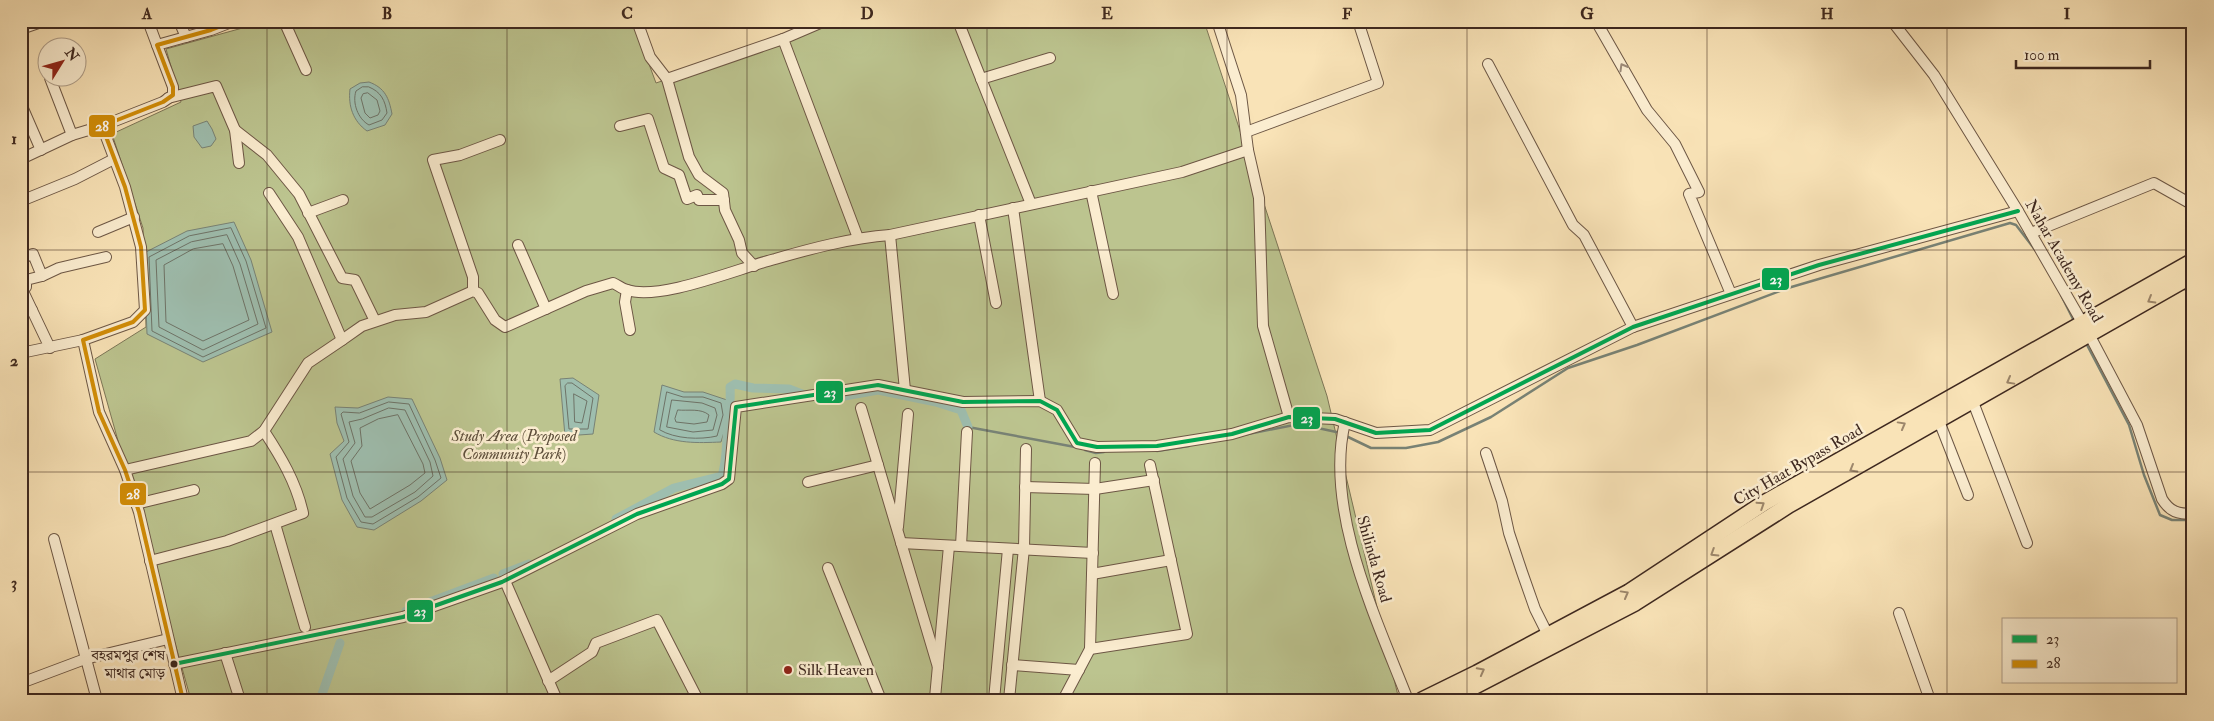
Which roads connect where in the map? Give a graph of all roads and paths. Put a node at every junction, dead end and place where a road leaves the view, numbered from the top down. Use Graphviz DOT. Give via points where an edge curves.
graph roads {
  1 [pos="44,21"];
  2 [pos="148,21"];
  3 [pos="179,21"];
  4 [pos="234,21"];
  5 [pos="284,21"];
  6 [pos="637,21"];
  7 [pos="825,21"];
  8 [pos="958,21"];
  9 [pos="1216,21"];
  10 [pos="1358,21"];
  11 [pos="1596,21"];
  12 [pos="1760,21"];
  13 [pos="1766,21"];
  14 [pos="1892,21"];
  15 [pos="210,26"];
  16 [pos="21,29"];
  17 [pos="186,36"];
  18 [pos="783,39"];
  19 [pos="157,45"];
  20 [pos="1050,58"];
  21 [pos="1488,64"];
  22 [pos="306,70"];
  23 [pos="667,78"];
  24 [pos="981,79"];
  25 [pos="54,88"];
  26 [pos="168,98"];
  27 [pos="21,104"];
  28 [pos="102,126"];
  29 [pos="620,126"];
  30 [pos="235,130"];
  31 [pos="1246,132"];
  32 [pos="72,136"];
  33 [pos="500,140"];
  34 [pos="41,150"];
  35 [pos="1248,150"];
  36 [pos="21,159"];
  37 [pos="114,159"];
  38 [pos="239,163"];
  39 [pos="1091,191"];
  40 [pos="269,193"];
  41 [pos="21,200"];
  42 [pos="343,200"];
  43 [pos="724,200"];
  44 [pos="1032,204"];
  45 [pos="2193,205"];
  46 [pos="1013,208"];
  47 [pos="2018,211"];
  48 [pos="308,213"];
  49 [pos="979,216"];
  50 [pos="134,217"];
  51 [pos="98,232"];
  52 [pos="2031,233"];
  53 [pos="890,235"];
  54 [pos="858,238"];
  55 [pos="518,245"];
  56 [pos="106,257"];
  57 [pos="21,258"];
  58 [pos="2193,261"];
  59 [pos="754,266"];
  60 [pos="42,276"];
  61 [pos="2189,277"];
  62 [pos="21,287"];
  63 [pos="627,290"];
  64 [pos="473,291"];
  65 [pos="1113,294"];
  66 [pos="1731,294"];
  67 [pos="2193,294"];
  68 [pos="996,303"];
  69 [pos="546,309"];
  70 [pos="26,311"];
  71 [pos="375,322"];
  72 [pos="1633,327"];
  73 [pos="630,330"];
  74 [pos="2086,330"];
  75 [pos="84,340"];
  76 [pos="342,340"];
  77 [pos="50,348"];
  78 [pos="21,353"];
  79 [pos="905,390"];
  80 [pos="1040,401"];
  81 [pos="1973,402"];
  82 [pos="861,408"];
  83 [pos="908,414"];
  84 [pos="1289,417"];
  85 [pos="1939,421"];
  86 [pos="1344,424"];
  87 [pos="264,431"];
  88 [pos="966,432"];
  89 [pos="1026,449"];
  90 [pos="1486,452"];
  91 [pos="1095,464"];
  92 [pos="878,465"];
  93 [pos="1150,465"];
  94 [pos="125,470"];
  95 [pos="1154,480"];
  96 [pos="808,482"];
  97 [pos="1025,487"];
  98 [pos="1095,489"];
  99 [pos="194,490"];
  100 [pos="1968,496"];
  101 [pos="136,504"];
  102 [pos="2193,514"];
  103 [pos="275,524"];
  104 [pos="898,533"];
  105 [pos="54,539"];
  106 [pos="901,543"];
  107 [pos="2027,543"];
  108 [pos="949,546"];
  109 [pos="961,546"];
  110 [pos="1008,549"];
  111 [pos="1024,550"];
  112 [pos="1093,553"];
  113 [pos="1171,560"];
  114 [pos="150,561"];
  115 [pos="828,568"];
  116 [pos="1092,574"];
  117 [pos="505,581"];
  118 [pos="1898,613"];
  119 [pos="305,627"];
  120 [pos="1548,635"];
  121 [pos="168,639"];
  122 [pos="1090,649"];
  123 [pos="225,653"];
  124 [pos="85,659"];
  125 [pos="174,664"];
  126 [pos="1012,665"];
  127 [pos="938,667"];
  128 [pos="1078,670"];
  129 [pos="22,682"];
  130 [pos="548,682"];
  131 [pos="935,698"];
  132 [pos="97,700"];
  133 [pos="183,700"];
  134 [pos="240,700"];
  135 [pos="557,700"];
  136 [pos="698,700"];
  137 [pos="881,700"];
  138 [pos="994,700"];
  139 [pos="1009,700"];
  140 [pos="1063,700"];
  141 [pos="1408,700"];
  142 [pos="1422,700"];
  143 [pos="1448,700"];
  144 [pos="1930,700"];
  1 -- 16 [label="street"];
  2 -- 19 [label="street"];
  3 -- 17 [label="street"];
  4 -- 15 [label="street"];
  5 -- 22 [label="street"];
  6 -- 23 [label="street" via="650,57"];
  7 -- 18 [label="street"];
  8 -- 24 [label="street"];
  9 -- 31 [label="street" via="1241,95"];
  10 -- 31 [label="street" via="1378,83"];
  66 -- 11 [label="street, one-way" via="1689,194 1699,192 1689,170 1675,144 1647,110"];
  12 -- 13 [label="street"];
  14 -- 47 [label="street, Nahar Academy Road" via="1934,75"];
  15 -- 17 [label="street"];
  17 -- 19 [label="street"];
  18 -- 23 [label="street"];
  18 -- 54 [label="street"];
  19 -- 26 [label="street" via="173,87 173,95"];
  20 -- 24 [label="street"];
  21 -- 72 [label="street" via="1573,225 1584,235"];
  23 -- 43 [label="street" via="689,157 699,175 723,193"];
  24 -- 44 [label="street"];
  25 -- 32 [label="street"];
  26 -- 28 [label="street"];
  26 -- 30 [label="street" via="216,86"];
  27 -- 34 [label="street"];
  28 -- 32 [label="street"];
  28 -- 37 [label="street"];
  29 -- 43 [label="street" via="648,119 664,168 679,176 688,198 697,195 699,200"];
  30 -- 38 [label="street"];
  30 -- 48 [label="street" via="267,155 298,194"];
  31 -- 35 [label="street"];
  32 -- 34 [label="street"];
  33 -- 64 [label="street" via="460,155 433,160 473,277"];
  34 -- 36 [label="street"];
  35 -- 39 [label="street" via="1182,172"];
  35 -- 84 [label="street" via="1258,198 1263,326"];
  37 -- 41 [label="street"];
  37 -- 50 [label="street"];
  39 -- 44 [label="street"];
  39 -- 65 [label="street"];
  40 -- 76 [label="street" via="298,237"];
  42 -- 48 [label="street"];
  43 -- 59 [label="street" via="742,253"];
  44 -- 46 [label="street"];
  45 -- 52 [label="street" via="2154,182"];
  46 -- 49 [label="street"];
  46 -- 80 [label="street"];
  47 -- 52 [label="street, Nahar Academy Road"];
  47 -- 66 [label="street" via="1819,265"];
  48 -- 71 [label="street" via="342,278 355,280"];
  49 -- 53 [label="street"];
  49 -- 68 [label="street"];
  50 -- 51 [label="street"];
  50 -- 75 [label="street" via="141,248 145,310 133,322"];
  52 -- 74 [label="street, Nahar Academy Road"];
  53 -- 54 [label="street"];
  53 -- 79 [label="street"];
  54 -- 59 [label="street"];
  55 -- 69 [label="street"];
  56 -- 60 [label="street" via="59,268"];
  57 -- 60 [label="street" via="33,254"];
  58 -- 74 [label="main road, City Haat Bypass Road"];
  59 -- 63 [label="street" via="676,288 641,292"];
  60 -- 62 [label="street" via="26,280 26,286"];
  61 -- 67 [label="street"];
  61 -- 74 [label="main road, City Haat Bypass Road, one-way"];
  62 -- 70 [label="street"];
  63 -- 69 [label="street" via="613,283"];
  63 -- 73 [label="street" via="625,302"];
  64 -- 69 [label="street" via="478,293 495,320 505,327"];
  64 -- 71 [label="street" via="426,312 395,315"];
  66 -- 72 [label="street"];
  70 -- 77 [label="street"];
  71 -- 76 [label="street" via="362,326"];
  72 -- 86 [label="street" via="1430,430 1376,433"];
  74 -- 81 [label="main road, City Haat Bypass Road, one-way"];
  74 -- 102 [label="street, Nahar Academy Road" via="2137,425 2160,500 2178,514"];
  120 -- 74 [label="main road, City Haat Bypass Road, one-way" via="1629,592 1764,503"];
  75 -- 77 [label="street"];
  75 -- 94 [label="street" via="99,412"];
  76 -- 87 [label="street" via="308,363"];
  77 -- 78 [label="street"];
  79 -- 80 [label="street" via="963,402"];
  79 -- 117 [label="street" via="878,385 736,407 729,479 637,514"];
  80 -- 84 [label="street" via="1057,410 1076,444 1097,447 1166,444 1232,434"];
  81 -- 85 [label="main road, City Haat Bypass Road"];
  81 -- 107 [label="street"];
  82 -- 92 [label="street"];
  83 -- 104 [label="street"];
  84 -- 86 [label="street"];
  85 -- 100 [label="street"];
  85 -- 143 [label="main road, City Haat Bypass Road, one-way" via="1789,505 1635,603"];
  86 -- 141 [label="street, Shilinda Road" via="1339,472 1348,526 1362,583"];
  87 -- 94 [label="street" via="238,446"];
  87 -- 103 [label="street" via="287,467 303,513"];
  88 -- 109 [label="street"];
  89 -- 97 [label="street"];
  90 -- 120 [label="street" via="1522,572"];
  91 -- 98 [label="street"];
  92 -- 96 [label="street"];
  92 -- 104 [label="street"];
  93 -- 95 [label="street"];
  94 -- 101 [label="street"];
  95 -- 98 [label="street"];
  95 -- 113 [label="street"];
  97 -- 98 [label="street"];
  97 -- 111 [label="street"];
  98 -- 112 [label="street"];
  99 -- 101 [label="street"];
  101 -- 114 [label="street"];
  103 -- 114 [label="street" via="227,541"];
  103 -- 119 [label="street"];
  104 -- 106 [label="street"];
  105 -- 124 [label="street"];
  106 -- 108 [label="street"];
  106 -- 127 [label="street"];
  108 -- 109 [label="street"];
  108 -- 127 [label="street"];
  109 -- 110 [label="street"];
  110 -- 111 [label="street"];
  110 -- 138 [label="street"];
  111 -- 112 [label="street"];
  111 -- 126 [label="street"];
  112 -- 116 [label="street"];
  113 -- 116 [label="street"];
  113 -- 122 [label="street" via="1188,634"];
  114 -- 121 [label="street"];
  115 -- 137 [label="street"];
  116 -- 122 [label="street"];
  117 -- 123 [label="street" via="403,617"];
  117 -- 130 [label="street"];
  118 -- 144 [label="street"];
  142 -- 120 [label="main road, City Haat Bypass Road, one-way"];
  121 -- 124 [label="street"];
  121 -- 125 [label="street"];
  122 -- 128 [label="street"];
  123 -- 125 [label="street"];
  123 -- 134 [label="street"];
  124 -- 129 [label="street"];
  124 -- 132 [label="street"];
  125 -- 133 [label="street"];
  126 -- 128 [label="street"];
  126 -- 139 [label="street"];
  127 -- 131 [label="street"];
  128 -- 140 [label="street"];
  130 -- 135 [label="street"];
  130 -- 136 [label="street" via="592,652 596,643 658,620"];
}
